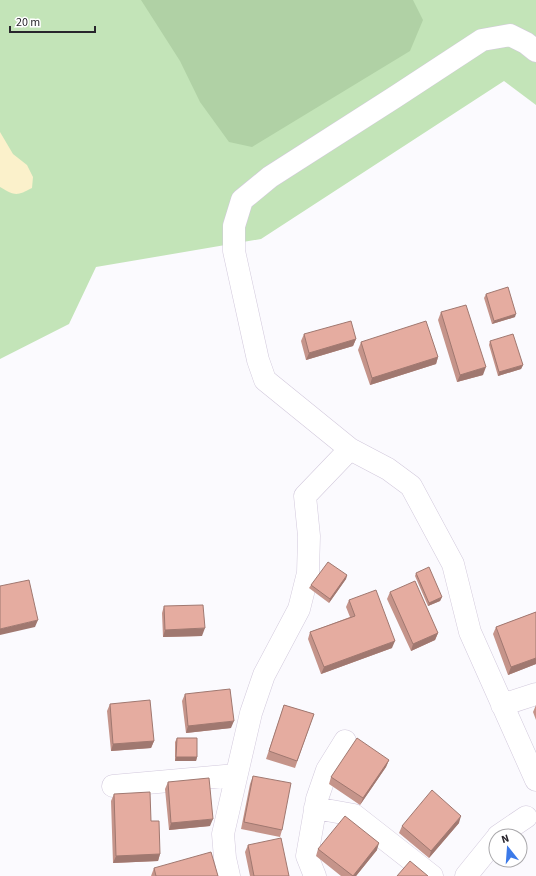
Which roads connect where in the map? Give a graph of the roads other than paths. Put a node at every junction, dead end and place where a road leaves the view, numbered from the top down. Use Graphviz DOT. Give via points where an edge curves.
graph roads {
  1 [pos="536,51"];
  2 [pos="350,449"];
  3 [pos="536,694"];
  4 [pos="502,705"];
  5 [pos="345,741"];
  6 [pos="236,775"];
  7 [pos="536,780"];
  8 [pos="112,786"];
  9 [pos="315,808"];
  10 [pos="526,817"];
  11 [pos="510,828"];
  12 [pos="488,849"];
  13 [pos="229,876"];
  14 [pos="315,876"];
  15 [pos="432,876"];
  16 [pos="466,876"];
  1 -- 2 [label="street" via="510,35 482,40 270,177 242,200 234,226 234,251 258,360 265,380"];
  2 -- 4 [label="street" via="388,469 411,486 453,564 470,632"];
  2 -- 6 [label="street" via="305,496 309,536 308,572 299,609 264,675 251,713"];
  3 -- 4 [label="street"];
  4 -- 7 [label="street"];
  5 -- 9 [label="street" via="327,770"];
  6 -- 8 [label="street"];
  6 -- 13 [label="street" via="223,834"];
  9 -- 14 [label="street" via="307,856"];
  9 -- 15 [label="street" via="354,815"];
  10 -- 11 [label="street"];
  12 -- 16 [label="street"];
}
